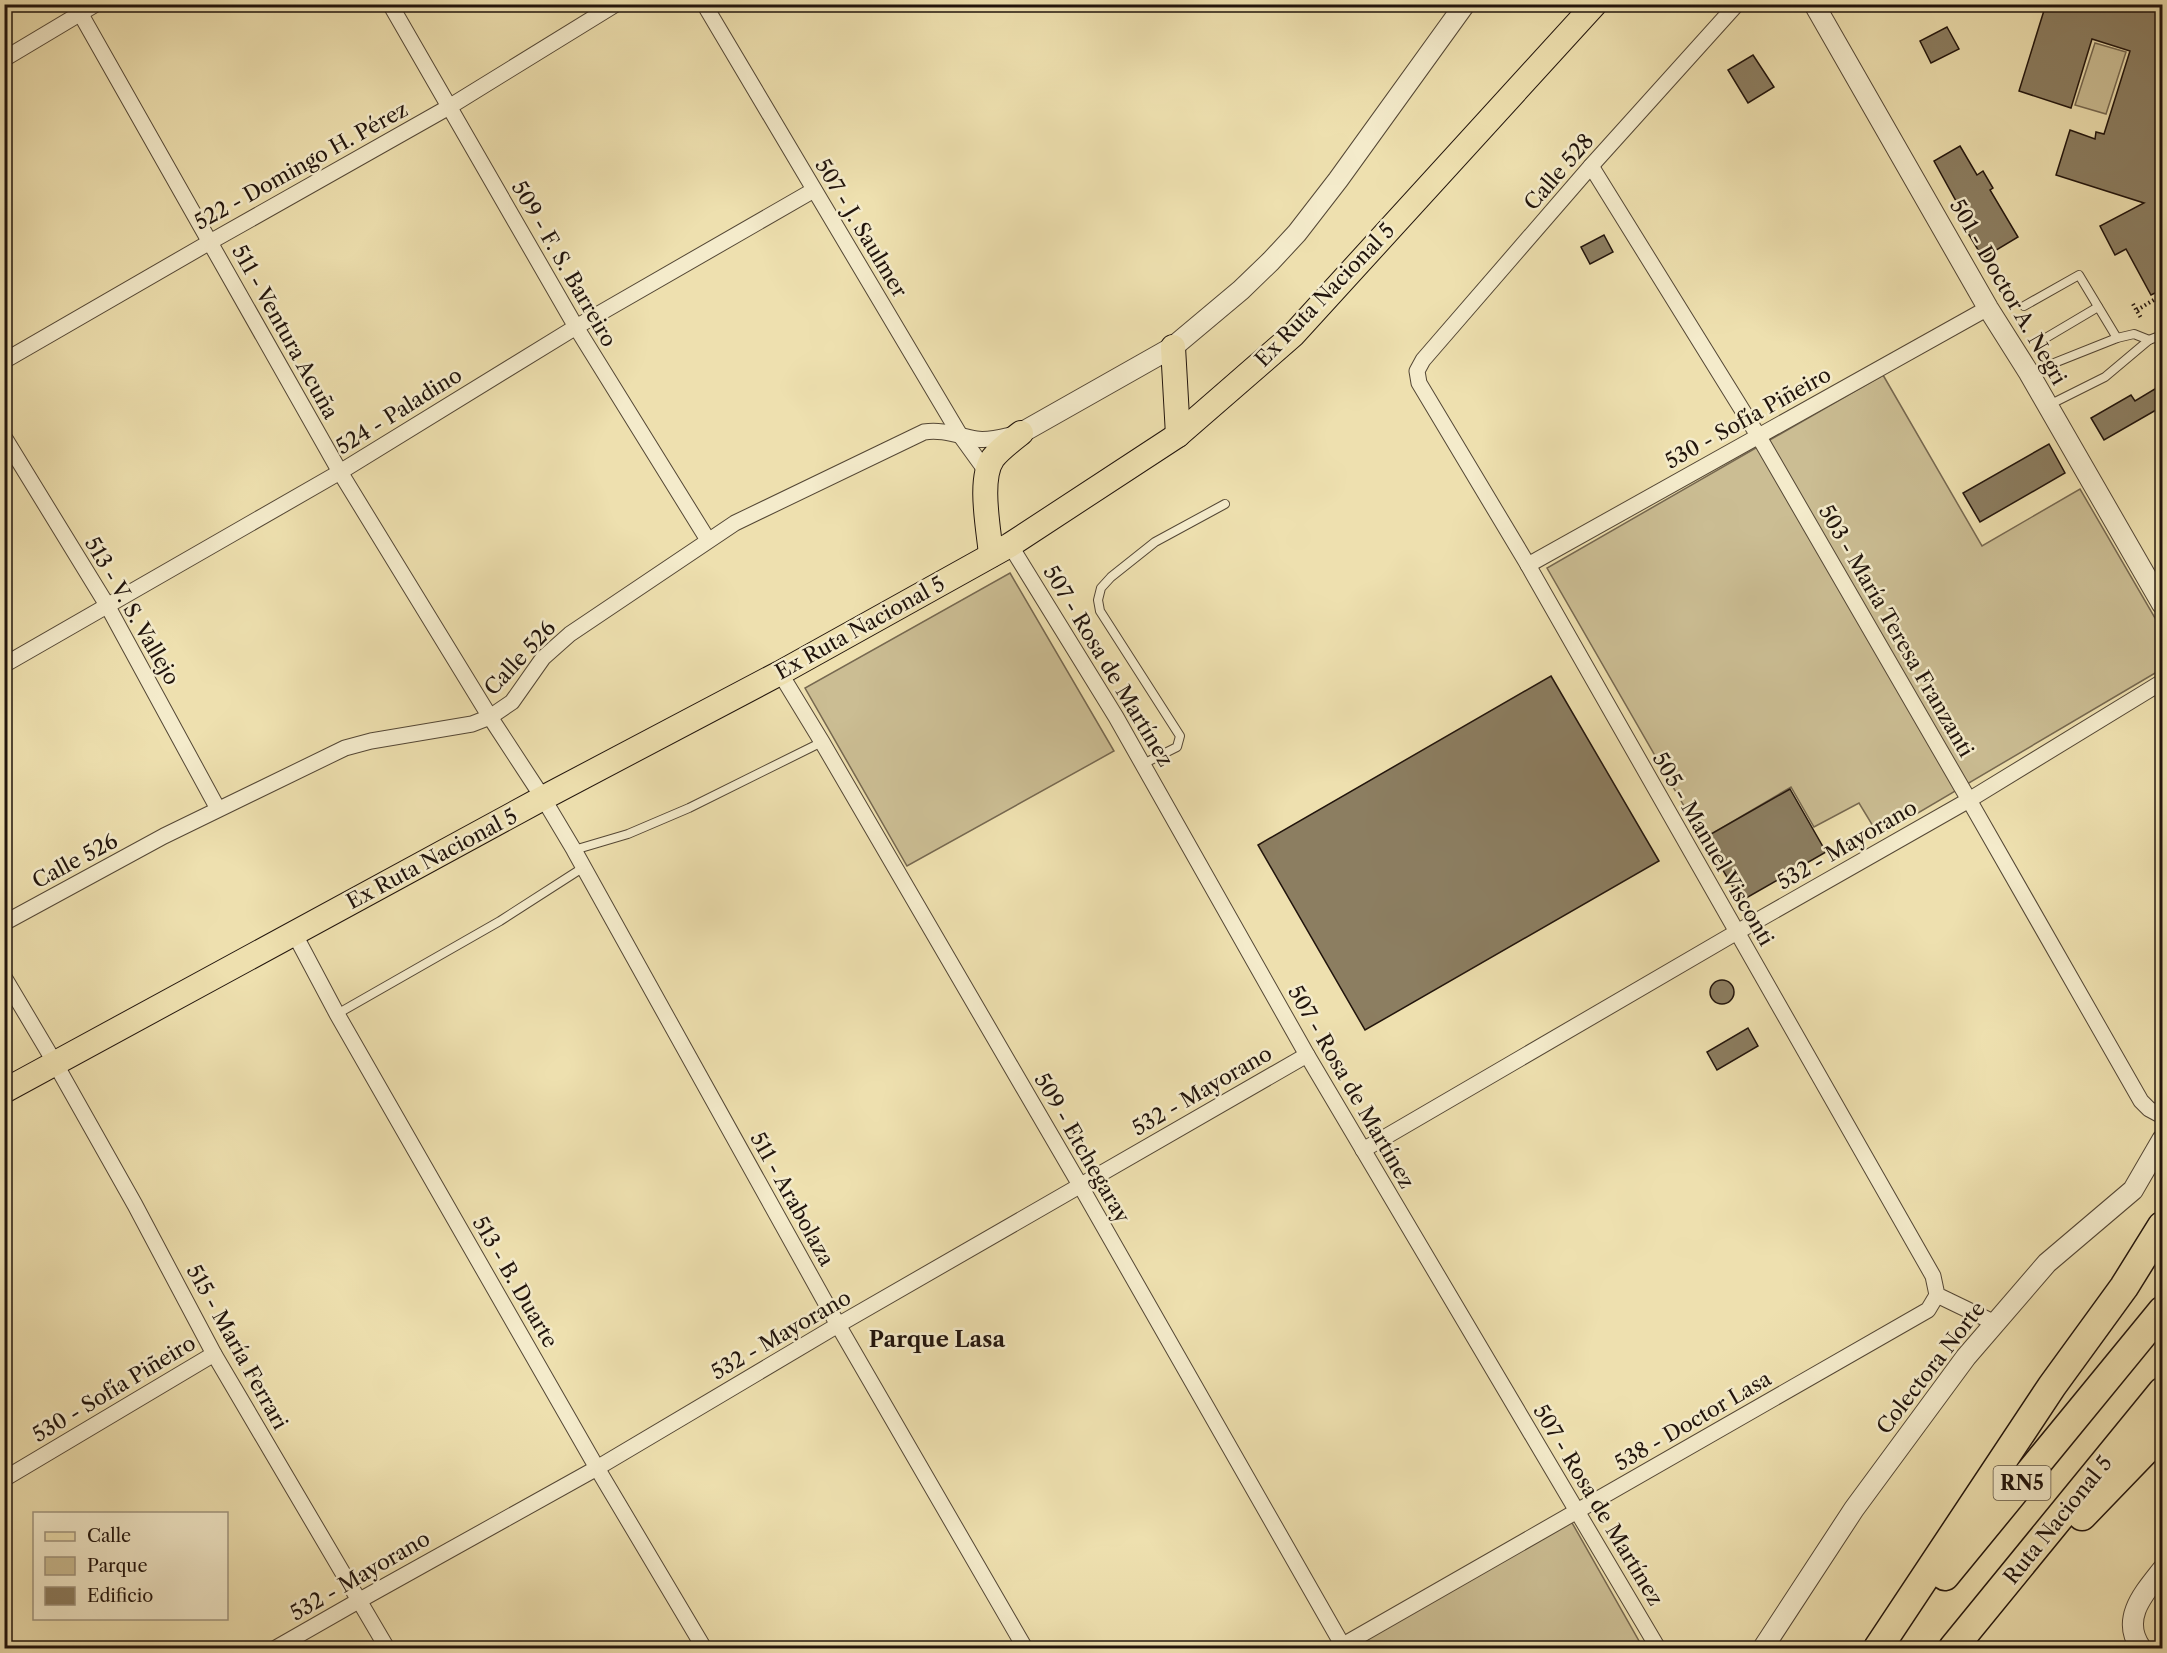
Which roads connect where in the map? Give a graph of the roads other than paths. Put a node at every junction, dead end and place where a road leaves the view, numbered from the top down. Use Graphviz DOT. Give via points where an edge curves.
graph roads {
  1 [pos="96,4"];
  2 [pos="390,4"];
  3 [pos="616,4"];
  4 [pos="704,4"];
  5 [pos="1465,4"];
  6 [pos="1595,4"];
  7 [pos="1737,4"];
  8 [pos="1814,4"];
  9 [pos="77,9"];
  10 [pos="4,59"];
  11 [pos="449,107"];
  12 [pos="1591,166"];
  13 [pos="814,190"];
  14 [pos="210,242"];
  15 [pos="2024,306"];
  16 [pos="2098,307"];
  17 [pos="1988,308"];
  18 [pos="576,327"];
  19 [pos="2163,334"];
  20 [pos="2117,338"];
  21 [pos="2044,339"];
  22 [pos="2148,340"];
  23 [pos="1173,347"];
  24 [pos="4,361"];
  25 [pos="1417,371"];
  26 [pos="2029,373"];
  27 [pos="2047,406"];
  28 [pos="1021,433"];
  29 [pos="960,435"];
  30 [pos="1178,435"];
  31 [pos="4,437"];
  32 [pos="1759,437"];
  33 [pos="986,471"];
  34 [pos="340,472"];
  35 [pos="1225,504"];
  36 [pos="708,540"];
  37 [pos="1001,550"];
  38 [pos="1528,565"];
  39 [pos="2163,604"];
  40 [pos="107,605"];
  41 [pos="4,665"];
  42 [pos="780,673"];
  43 [pos="2163,682"];
  44 [pos="490,717"];
  45 [pos="822,742"];
  46 [pos="1143,764"];
  47 [pos="543,798"];
  48 [pos="1969,800"];
  49 [pos="218,809"];
  50 [pos="574,850"];
  51 [pos="584,867"];
  52 [pos="4,923"];
  53 [pos="1737,932"];
  54 [pos="294,933"];
  55 [pos="4,977"];
  56 [pos="338,1014"];
  57 [pos="1307,1055"];
  58 [pos="56,1063"];
  59 [pos="4,1091"];
  60 [pos="2163,1116"];
  61 [pos="2163,1140"];
  62 [pos="1364,1150"];
  63 [pos="1080,1185"];
  64 [pos="2163,1226"];
  65 [pos="1937,1295"];
  66 [pos="2163,1311"];
  67 [pos="1995,1323"];
  68 [pos="838,1325"];
  69 [pos="214,1354"];
  70 [pos="2163,1392"];
  71 [pos="2163,1433"];
  72 [pos="597,1468"];
  73 [pos="4,1479"];
  74 [pos="1577,1511"];
  75 [pos="2163,1570"];
  76 [pos="360,1600"];
  77 [pos="1341,1647"];
  78 [pos="276,1648"];
  79 [pos="387,1648"];
  80 [pos="704,1648"];
  81 [pos="1026,1648"];
  82 [pos="1658,1648"];
  83 [pos="1763,1648"];
  84 [pos="1878,1648"];
  85 [pos="1886,1648"];
  86 [pos="1953,1648"];
  87 [pos="2141,1648"];
  1 -- 9 [label="street"];
  2 -- 11 [label="street, 509 - F. S. Barreiro"];
  3 -- 11 [label="street, 522 - Domingo H. Pérez"];
  4 -- 13 [label="street, 507 - J. Saulmer"];
  5 -- 23 [label="street" via="1297,232 1241,290"];
  6 -- 30 [label="main road, Ex Ruta Nacional 5" via="1293,335"];
  7 -- 12 [label="street, Calle 528"];
  8 -- 17 [label="street, 501 - Doctor A. Negri"];
  9 -- 10 [label="street"];
  9 -- 14 [label="street, 511 - Ventura Acuña"];
  11 -- 14 [label="street, 522 - Domingo H. Pérez"];
  11 -- 18 [label="street, 509 - F. S. Barreiro"];
  12 -- 25 [label="street, Calle 528"];
  12 -- 32 [label="street, 503 - María Teresa Franzanti"];
  13 -- 18 [label="street, 524 - Paladino"];
  13 -- 29 [label="street, 507 - J. Saulmer"];
  14 -- 24 [label="street, 522 - Domingo H. Pérez"];
  14 -- 34 [label="street, 511 - Ventura Acuña"];
  15 -- 16 [label="lane" via="2079,275"];
  16 -- 20 [label="lane"];
  16 -- 21 [label="lane"];
  17 -- 26 [label="street, 501 - Doctor A. Negri"];
  17 -- 32 [label="street, 530 - Sofía Piñeiro"];
  18 -- 34 [label="street, 524 - Paladino"];
  18 -- 36 [label="street, 509 - F. S. Barreiro"];
  19 -- 22 [label="lane"];
  20 -- 22 [label="lane" via="2134,334"];
  20 -- 26 [label="lane"];
  22 -- 27 [label="lane" via="2105,377"];
  23 -- 28 [label="street"];
  23 -- 30 [label="main road"];
  25 -- 38 [label="street, 505 - Manuel Visconti" via="1419,383"];
  26 -- 27 [label="street, 501 - Doctor A. Negri"];
  27 -- 39 [label="street, 501 - Doctor A. Negri"];
  28 -- 29 [label="street, Calle 526" via="994,439"];
  28 -- 33 [label="main road" via="992,460"];
  29 -- 33 [label="street, 507 - J. Saulmer"];
  29 -- 36 [label="street, Calle 526" via="924,432 735,523"];
  30 -- 37 [label="main road, Ex Ruta Nacional 5"];
  31 -- 40 [label="street, 513 - V. S. Vallejo"];
  32 -- 38 [label="street, 530 - Sofía Piñeiro"];
  32 -- 48 [label="street, 503 - María Teresa Franzanti"];
  33 -- 37 [label="main road" via="985,485"];
  34 -- 40 [label="street, 524 - Paladino"];
  34 -- 44 [label="street, 511 - Ventura Acuña"];
  35 -- 46 [label="lane" via="1155,542 1101,588 1100,611 1180,736 1177,747"];
  36 -- 44 [label="street, Calle 526" via="570,634 543,658 512,702"];
  37 -- 42 [label="main road, Ex Ruta Nacional 5"];
  37 -- 46 [label="street, 507 - Rosa de Martínez" via="1116,717"];
  38 -- 53 [label="street, 505 - Manuel Visconti"];
  40 -- 41 [label="street, 524 - Paladino"];
  40 -- 49 [label="street, 513 - V. S. Vallejo"];
  42 -- 45 [label="street, 509 - Etchegaray"];
  42 -- 47 [label="main road, Ex Ruta Nacional 5"];
  43 -- 48 [label="street, 532 - Mayorano"];
  44 -- 47 [label="street, 511 - Ventura Acuña"];
  44 -- 49 [label="street, Calle 526" via="472,724 345,748"];
  45 -- 50 [label="lane" via="689,808 628,834"];
  45 -- 63 [label="street, 509 - Etchegaray"];
  46 -- 57 [label="street, 507 - Rosa de Martínez"];
  47 -- 50 [label="street, 511 - Arabolaza"];
  47 -- 54 [label="main road, Ex Ruta Nacional 5"];
  48 -- 53 [label="street, 532 - Mayorano"];
  48 -- 60 [label="street, 503 - María Teresa Franzanti" via="2141,1101"];
  49 -- 52 [label="street, Calle 526"];
  50 -- 51 [label="street, 511 - Arabolaza"];
  51 -- 56 [label="lane" via="500,921"];
  51 -- 68 [label="street, 511 - Arabolaza"];
  53 -- 62 [label="street, 532 - Mayorano"];
  53 -- 65 [label="street, 505 - Manuel Visconti" via="1933,1276"];
  54 -- 56 [label="street, 513 - B. Duarte"];
  54 -- 58 [label="main road, Ex Ruta Nacional 5"];
  55 -- 58 [label="street, 515 - María Ferrari"];
  56 -- 72 [label="street, 513 - B. Duarte"];
  57 -- 62 [label="street, 507 - Rosa de Martínez"];
  57 -- 63 [label="street, 532 - Mayorano"];
  58 -- 59 [label="main road, Ex Ruta Nacional 5"];
  58 -- 69 [label="street, 515 - María Ferrari"];
  61 -- 67 [label="street, Colectora Norte" via="2133,1190 2047,1263"];
  62 -- 74 [label="street, 507 - Rosa de Martínez"];
  63 -- 68 [label="street, 532 - Mayorano"];
  63 -- 77 [label="street, 509 - Etchegaray"];
  64 -- 84 [label="highway"];
  65 -- 67 [label="street"];
  65 -- 74 [label="street, 538 - Doctor Lasa" via="1928,1310"];
  66 -- 85 [label="highway, RN5"];
  67 -- 83 [label="street, Colectora Norte" via="1854,1509"];
  68 -- 72 [label="street, 532 - Mayorano"];
  68 -- 81 [label="street, 511 - Arabolaza"];
  69 -- 73 [label="street, 530 - Sofía Piñeiro"];
  69 -- 76 [label="street, 515 - María Ferrari"];
  70 -- 86 [label="highway, Ruta Nacional 5 / RN5"];
  71 -- 86 [label="highway"];
  72 -- 76 [label="street, 532 - Mayorano"];
  72 -- 80 [label="street, 513 - B. Duarte"];
  74 -- 77 [label="street, 538 - Doctor Lasa"];
  74 -- 82 [label="street, 507 - Rosa de Martínez"];
  75 -- 87 [label="street" via="2136,1608 2132,1625"];
  76 -- 78 [label="street, 532 - Mayorano"];
  76 -- 79 [label="street, 515 - María Ferrari"];
}
